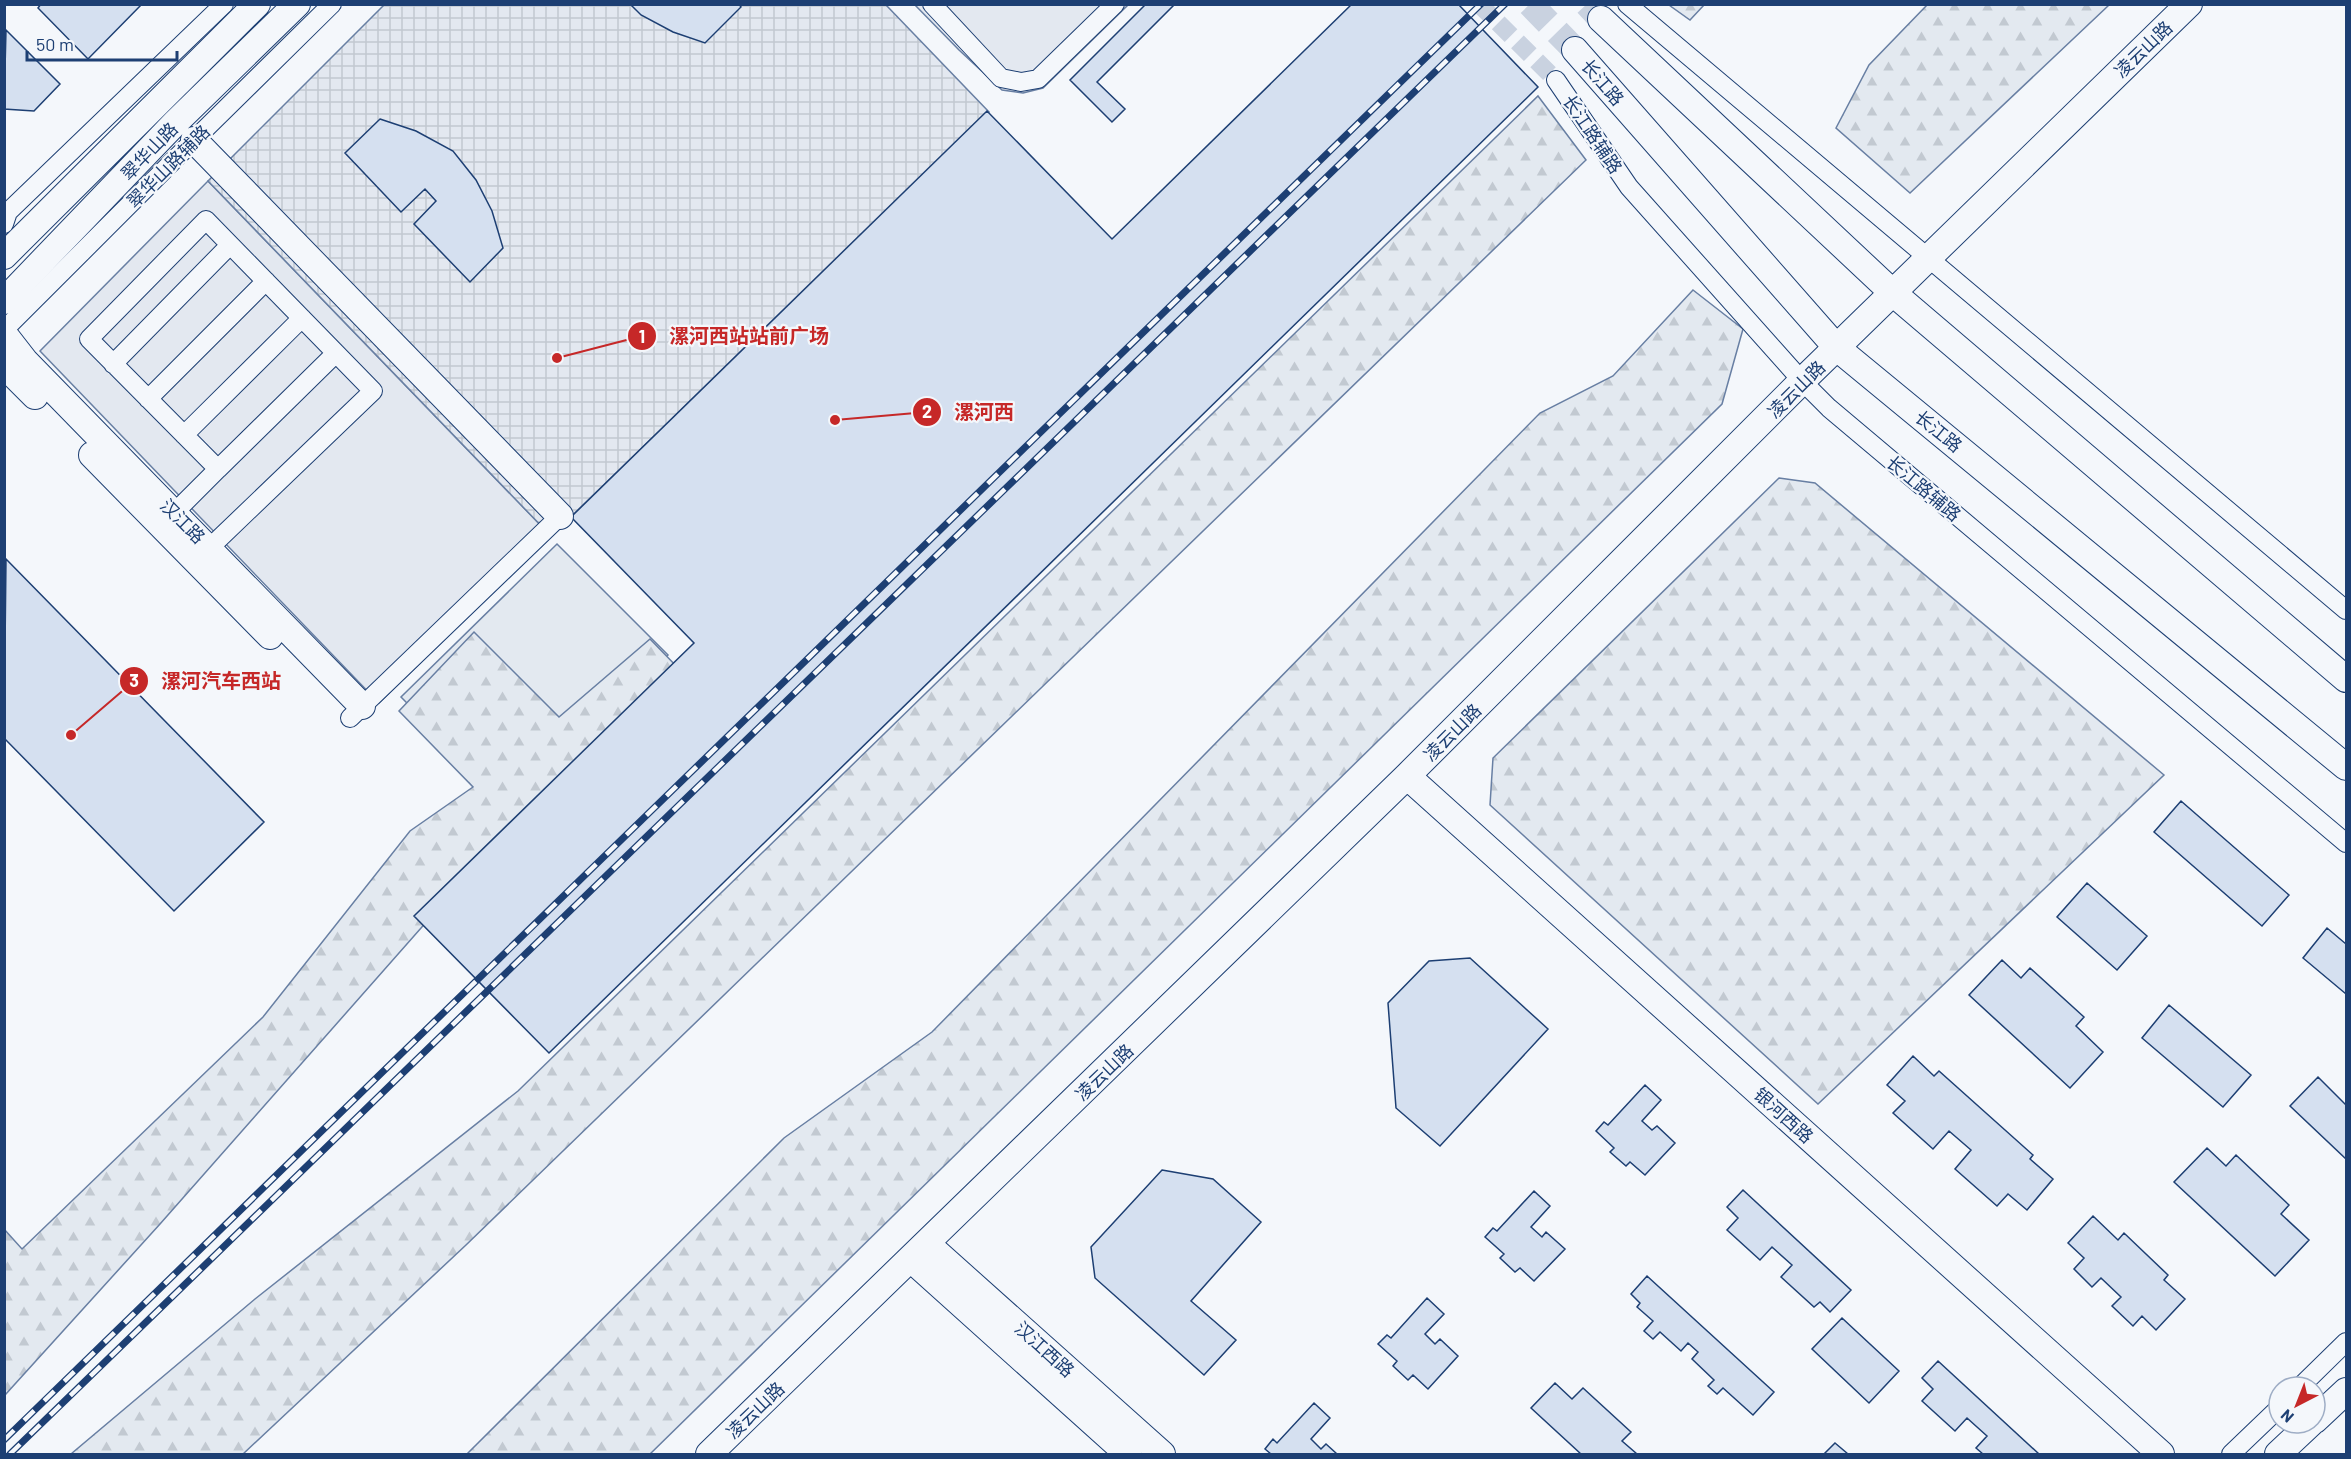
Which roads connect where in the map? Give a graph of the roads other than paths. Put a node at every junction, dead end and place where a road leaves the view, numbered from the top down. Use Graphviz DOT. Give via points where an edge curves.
graph roads {
  1 [pos="224,4"];
  2 [pos="257,4"];
  3 [pos="297,4"];
  4 [pos="332,4"];
  5 [pos="932,4"];
  6 [pos="1114,4"];
  7 [pos="1627,4"];
  8 [pos="2190,4"];
  9 [pos="1601,19"];
  10 [pos="1575,50"];
  11 [pos="1556,80"];
  12 [pos="194,140"];
  13 [pos="6,217"];
  14 [pos="230,245"];
  15 [pos="4,256"];
  16 [pos="1927,259"];
  17 [pos="266,281"];
  18 [pos="1893,293"];
  19 [pos="4,301"];
  20 [pos="302,318"];
  21 [pos="4,332"];
  22 [pos="1837,348"];
  23 [pos="336,353"];
  24 [pos="113,364"];
  25 [pos="4,369"];
  26 [pos="1802,381"];
  27 [pos="148,399"];
  28 [pos="184,435"];
  29 [pos="218,469"];
  30 [pos="560,516"];
  31 [pos="168,519"];
  32 [pos="203,554"];
  33 [pos="2346,610"];
  34 [pos="2346,679"];
  35 [pos="356,712"];
  36 [pos="2346,767"];
  37 [pos="1407,776"];
  38 [pos="2346,843"];
  39 [pos="919,1251"];
  40 [pos="2346,1342"];
  41 [pos="2312,1375"];
  42 [pos="2346,1390"];
  43 [pos="2327,1408"];
  44 [pos="2267,1420"];
  45 [pos="2299,1435"];
  46 [pos="709,1455"];
  47 [pos="1128,1455"];
  48 [pos="1162,1455"];
  49 [pos="2161,1455"];
  50 [pos="2231,1455"];
  51 [pos="2277,1455"];
  1 -- 13 [label="street"];
  2 -- 15 [label="street, 翠华山路"];
  3 -- 19 [label="street, 翠华山路" via="176,122"];
  4 -- 12 [label="street, 翠华山路辅路"];
  5 -- 6 [label="street" via="1001,78 1021,82 1038,79"];
  7 -- 16 [label="street"];
  8 -- 16 [label="street, 凌云山路"];
  9 -- 18 [label="street"];
  10 -- 22 [label="street, 长江路"];
  11 -- 26 [label="street, 长江路辅路" via="1629,187"];
  12 -- 21 [label="street, 翠华山路辅路"];
  12 -- 30 [label="street"];
  14 -- 17 [label="street"];
  14 -- 24 [label="street"];
  14 -- 24 [label="street" via="206,220 89,339"];
  16 -- 18 [label="street, 凌云山路"];
  16 -- 33 [label="street"];
  17 -- 20 [label="street"];
  17 -- 27 [label="street"];
  18 -- 22 [label="street, 凌云山路"];
  18 -- 34 [label="street"];
  20 -- 23 [label="street"];
  20 -- 28 [label="street"];
  21 -- 31 [label="street, 汉江路"];
  22 -- 26 [label="street, 凌云山路"];
  22 -- 36 [label="street, 长江路"];
  23 -- 29 [label="street"];
  23 -- 32 [label="street" via="373,391"];
  24 -- 27 [label="street"];
  25 -- 31 [label="street, 汉江路"];
  26 -- 37 [label="street, 凌云山路"];
  26 -- 38 [label="street, 长江路辅路" via="1838,416"];
  27 -- 28 [label="street"];
  28 -- 29 [label="street"];
  29 -- 31 [label="street"];
  30 -- 35 [label="street"];
  31 -- 32 [label="street, 汉江路"];
  32 -- 35 [label="street, 汉江路"];
  37 -- 39 [label="street, 凌云山路"];
  37 -- 49 [label="street, 银河西路"];
  39 -- 46 [label="street, 凌云山路"];
  39 -- 47 [label="street, 汉江西路"];
  39 -- 48 [label="street, 汉江西路"];
  40 -- 41 [label="street"];
  42 -- 43 [label="street"];
  44 -- 50 [label="street"];
  45 -- 51 [label="street"];
}
